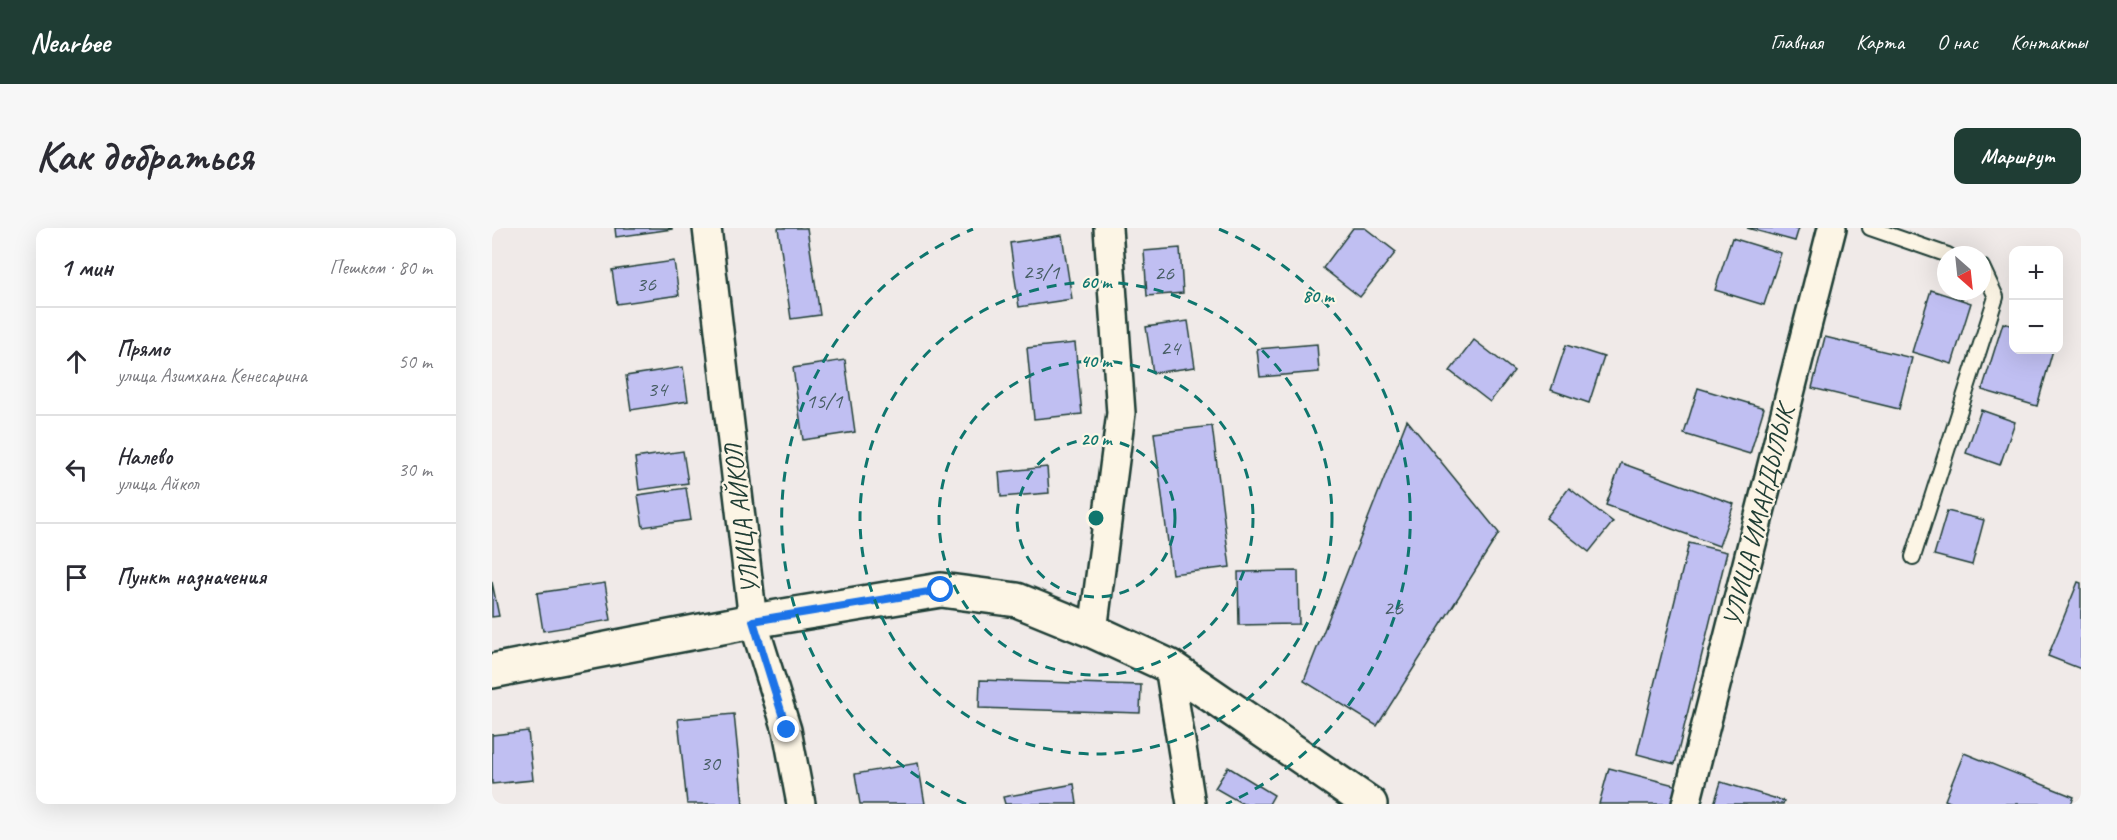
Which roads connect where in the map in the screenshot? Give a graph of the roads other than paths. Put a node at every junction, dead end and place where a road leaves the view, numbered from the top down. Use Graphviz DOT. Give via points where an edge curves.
graph roads {
  1 [pos="707,228"];
  2 [pos="1108,228"];
  3 [pos="1832,228"];
  4 [pos="1870,228"];
  5 [pos="1937,251"];
  6 [pos="1991,286"];
  7 [pos="1913,556"];
  8 [pos="753,621"];
  9 [pos="1093,631"];
  10 [pos="1169,666"];
  11 [pos="492,671"];
  12 [pos="801,804"];
  13 [pos="1191,804"];
  14 [pos="1370,804"];
  15 [pos="1686,804"];
  1 -- 8 [label="street, УЛИЦА АЙКОЛ"];
  2 -- 9 [label="street" via="1121,413"];
  3 -- 15 [label="street, УЛИЦА ИМАНДЫЛЫК"];
  4 -- 5 [label="lane"];
  6 -- 7 [label="lane" via="1996,297"];
  8 -- 9 [label="street" via="941,590 1017,600"];
  8 -- 11 [label="street"];
  8 -- 12 [label="street, УЛИЦА АЙКОЛ" via="787,730"];
  9 -- 10 [label="street"];
  10 -- 13 [label="street"];
  10 -- 14 [label="street"];
}
